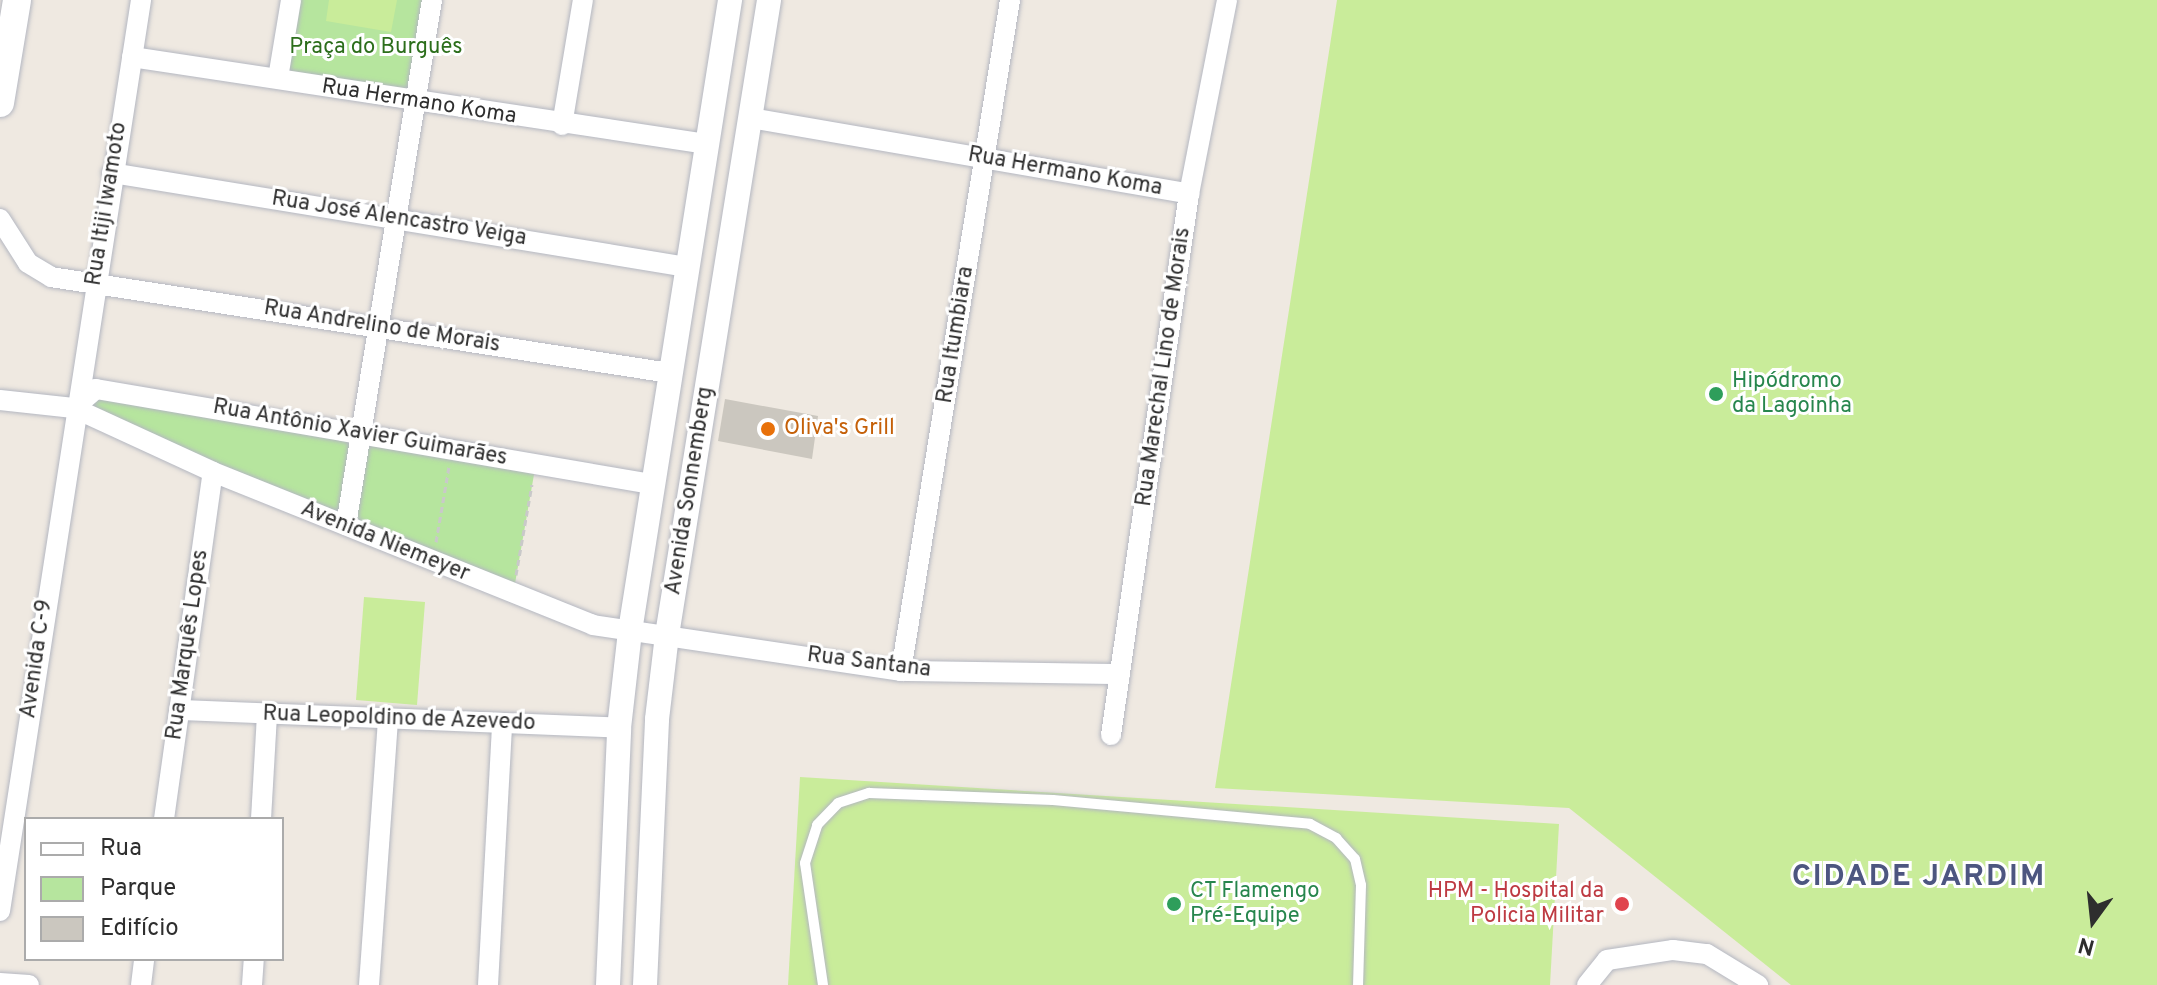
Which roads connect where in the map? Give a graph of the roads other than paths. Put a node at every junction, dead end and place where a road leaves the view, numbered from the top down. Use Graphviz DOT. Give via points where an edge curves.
graph roads {
  1 [pos="17,0"];
  2 [pos="141,0"];
  3 [pos="291,0"];
  4 [pos="432,0"];
  5 [pos="583,0"];
  6 [pos="730,0"];
  7 [pos="769,0"];
  8 [pos="1010,0"];
  9 [pos="1227,0"];
  10 [pos="132,57"];
  11 [pos="278,78"];
  12 [pos="0,103"];
  13 [pos="415,103"];
  14 [pos="751,118"];
  15 [pos="562,125"];
  16 [pos="707,144"];
  17 [pos="985,158"];
  18 [pos="112,173"];
  19 [pos="1189,194"];
  20 [pos="397,218"];
  21 [pos="0,219"];
  22 [pos="687,267"];
  23 [pos="94,282"];
  24 [pos="379,327"];
  25 [pos="670,373"];
  26 [pos="0,400"];
  27 [pos="74,408"];
  28 [pos="361,432"];
  29 [pos="213,472"];
  30 [pos="652,484"];
  31 [pos="346,525"];
  32 [pos="630,631"];
  33 [pos="667,635"];
  34 [pos="901,671"];
  35 [pos="1120,674"];
  36 [pos="179,710"];
  37 [pos="267,714"];
  38 [pos="388,719"];
  39 [pos="502,723"];
  40 [pos="619,728"];
  41 [pos="1111,735"];
  42 [pos="164,817"];
  43 [pos="261,817"];
  44 [pos="0,911"];
  45 [pos="144,961"];
  46 [pos="254,961"];
  47 [pos="0,983"];
  48 [pos="29,985"];
  49 [pos="141,985"];
  50 [pos="252,985"];
  51 [pos="369,985"];
  52 [pos="488,985"];
  53 [pos="608,985"];
  54 [pos="645,985"];
  55 [pos="823,985"];
  56 [pos="1358,985"];
  57 [pos="1587,985"];
  58 [pos="1758,985"];
  1 -- 12 [label="main road"];
  2 -- 10 [label="street, Rua Itiji Iwamoto"];
  3 -- 11 [label="street"];
  4 -- 13 [label="street"];
  5 -- 15 [label="street"];
  6 -- 16 [label="street, Avenida Sonnemberg"];
  7 -- 14 [label="street, Avenida Sonnemberg"];
  8 -- 17 [label="street, Rua Itumbiara"];
  9 -- 19 [label="street, Rua Marechal Lino de Morais"];
  10 -- 11 [label="street, Rua Hermano Koma"];
  10 -- 18 [label="street, Rua Itiji Iwamoto"];
  11 -- 13 [label="street, Rua Hermano Koma"];
  13 -- 15 [label="street, Rua Hermano Koma"];
  13 -- 20 [label="street"];
  14 -- 17 [label="street, Rua Hermano Koma"];
  14 -- 33 [label="street, Avenida Sonnemberg"];
  15 -- 16 [label="street, Rua Hermano Koma"];
  16 -- 22 [label="street, Avenida Sonnemberg"];
  17 -- 19 [label="street, Rua Hermano Koma"];
  17 -- 34 [label="street, Rua Itumbiara"];
  18 -- 20 [label="street, Rua José Alencastro Veiga"];
  18 -- 23 [label="street, Rua Itiji Iwamoto"];
  19 -- 35 [label="street, Rua Marechal Lino de Morais"];
  20 -- 22 [label="street, Rua José Alencastro Veiga"];
  20 -- 24 [label="street"];
  21 -- 23 [label="street, Rua Andrelino de Morais" via="28,263 51,277"];
  22 -- 25 [label="street, Avenida Sonnemberg"];
  23 -- 24 [label="street, Rua Andrelino de Morais"];
  23 -- 27 [label="street, Rua Itiji Iwamoto"];
  24 -- 25 [label="street, Rua Andrelino de Morais"];
  24 -- 28 [label="street"];
  25 -- 30 [label="street, Avenida Sonnemberg"];
  26 -- 27 [label="street"];
  27 -- 28 [label="street, Rua Antônio Xavier Guimarães" via="96,389"];
  27 -- 29 [label="street, Avenida Niemeyer"];
  27 -- 44 [label="street, Avenida C-9"];
  28 -- 30 [label="street, Rua Antônio Xavier Guimarães"];
  28 -- 31 [label="street"];
  29 -- 31 [label="street, Avenida Niemeyer"];
  29 -- 36 [label="street, Rua Marquês Lopes"];
  30 -- 32 [label="street, Avenida Sonnemberg"];
  31 -- 32 [label="street, Avenida Niemeyer" via="593,625"];
  32 -- 33 [label="street, Avenida Niemeyer"];
  32 -- 40 [label="street, Avenida Sonnemberg"];
  33 -- 34 [label="street, Rua Santana"];
  33 -- 54 [label="street, Avenida Sonnemberg" via="657,719"];
  34 -- 35 [label="street, Rua Santana"];
  35 -- 41 [label="street, Rua Marechal Lino de Morais"];
  36 -- 37 [label="street, Rua Leopoldino de Azevedo"];
  36 -- 42 [label="street, Rua Marquês Lopes"];
  37 -- 38 [label="street, Rua Leopoldino de Azevedo"];
  37 -- 43 [label="street"];
  38 -- 39 [label="street, Rua Leopoldino de Azevedo"];
  38 -- 51 [label="street"];
  39 -- 40 [label="street, Rua Leopoldino de Azevedo"];
  39 -- 52 [label="street"];
  40 -- 53 [label="street, Avenida Sonnemberg"];
  45 -- 49 [label="street"];
  46 -- 50 [label="street"];
  47 -- 48 [label="street"];
  55 -- 56 [label="lane" via="805,863 817,825 838,803 869,793 1053,800 1310,824 1336,838 1355,859 1361,885"];
  57 -- 58 [label="street" via="1607,960 1673,950 1707,954"];
}
